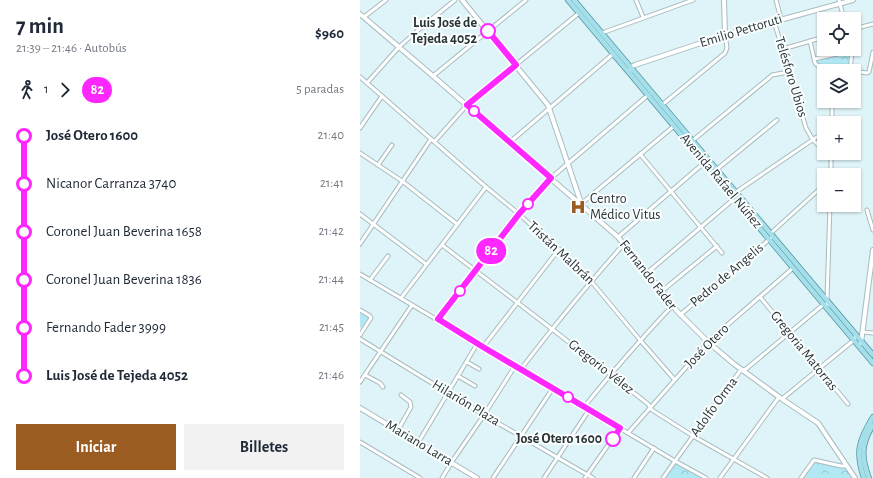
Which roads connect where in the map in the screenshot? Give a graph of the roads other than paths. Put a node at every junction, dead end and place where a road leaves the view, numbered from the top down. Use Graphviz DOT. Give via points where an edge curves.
graph roads {
  1 [pos="386,0"];
  2 [pos="455,0"];
  3 [pos="462,0"];
  4 [pos="526,0"];
  5 [pos="568,0"];
  6 [pos="574,0"];
  7 [pos="636,0"];
  8 [pos="692,0"];
  9 [pos="724,0"];
  10 [pos="776,0"];
  11 [pos="853,0"];
  12 [pos="839,2"];
  13 [pos="842,12"];
  14 [pos="579,13"];
  15 [pos="360,14"];
  16 [pos="364,17"];
  17 [pos="643,18"];
  18 [pos="781,19"];
  19 [pos="774,21"];
  20 [pos="872,24"];
  21 [pos="861,27"];
  22 [pos="873,29"];
  23 [pos="488,31"];
  24 [pos="602,33"];
  25 [pos="725,35"];
  26 [pos="817,39"];
  27 [pos="810,41"];
  28 [pos="398,47"];
  29 [pos="782,49"];
  30 [pos="873,52"];
  31 [pos="613,54"];
  32 [pos="814,59"];
  33 [pos="851,64"];
  34 [pos="516,65"];
  35 [pos="817,65"];
  36 [pos="630,70"];
  37 [pos="789,72"];
  38 [pos="861,72"];
  39 [pos="433,76"];
  40 [pos="360,77"];
  41 [pos="367,83"];
  42 [pos="648,95"];
  43 [pos="382,96"];
  44 [pos="654,96"];
  45 [pos="467,105"];
  46 [pos="662,105"];
  47 [pos="549,108"];
  48 [pos="777,120"];
  49 [pos="674,126"];
  50 [pos="360,128"];
  51 [pos="817,137"];
  52 [pos="432,139"];
  53 [pos="813,140"];
  54 [pos="435,141"];
  55 [pos="692,141"];
  56 [pos="510,142"];
  57 [pos="817,144"];
  58 [pos="392,145"];
  59 [pos="360,153"];
  60 [pos="640,154"];
  61 [pos="705,162"];
  62 [pos="568,164"];
  63 [pos="378,165"];
  64 [pos="716,170"];
  65 [pos="551,178"];
  66 [pos="402,181"];
  67 [pos="486,187"];
  68 [pos="671,191"];
  69 [pos="736,192"];
  70 [pos="817,193"];
  71 [pos="735,198"];
  72 [pos="581,204"];
  73 [pos="867,210"];
  74 [pos="830,212"];
  75 [pos="360,214"];
  76 [pos="519,214"];
  77 [pos="374,224"];
  78 [pos="457,224"];
  79 [pos="701,227"];
  80 [pos="873,230"];
  81 [pos="772,236"];
  82 [pos="618,237"];
  83 [pos="360,244"];
  84 [pos="624,244"];
  85 [pos="442,245"];
  86 [pos="717,246"];
  87 [pos="559,249"];
  88 [pos="873,250"];
  89 [pos="722,253"];
  90 [pos="388,256"];
  91 [pos="426,264"];
  92 [pos="793,268"];
  93 [pos="476,270"];
  94 [pos="647,273"];
  95 [pos="360,274"];
  96 [pos="370,280"];
  97 [pos="591,280"];
  98 [pos="868,288"];
  99 [pos="873,289"];
  100 [pos="662,291"];
  101 [pos="760,297"];
  102 [pos="400,298"];
  103 [pos="518,302"];
  104 [pos="825,302"];
  105 [pos="412,305"];
  106 [pos="672,306"];
  107 [pos="360,310"];
  108 [pos="680,315"];
  109 [pos="438,319"];
  110 [pos="552,329"];
  111 [pos="789,332"];
  112 [pos="855,332"];
  113 [pos="863,332"];
  114 [pos="873,333"];
  115 [pos="360,335"];
  116 [pos="360,339"];
  117 [pos="640,340"];
  118 [pos="854,340"];
  119 [pos="862,340"];
  120 [pos="708,342"];
  121 [pos="477,344"];
  122 [pos="483,347"];
  123 [pos="861,348"];
  124 [pos="380,352"];
  125 [pos="873,355"];
  126 [pos="467,362"];
  127 [pos="873,363"];
  128 [pos="515,366"];
  129 [pos="479,369"];
  130 [pos="521,369"];
  131 [pos="819,369"];
  132 [pos="743,370"];
  133 [pos="610,374"];
  134 [pos="365,375"];
  135 [pos="458,376"];
  136 [pos="674,379"];
  137 [pos="360,382"];
  138 [pos="475,386"];
  139 [pos="383,387"];
  140 [pos="553,388"];
  141 [pos="448,393"];
  142 [pos="401,395"];
  143 [pos="781,398"];
  144 [pos="848,404"];
  145 [pos="584,407"];
  146 [pos="650,407"];
  147 [pos="360,408"];
  148 [pos="589,410"];
  149 [pos="484,415"];
  150 [pos="873,418"];
  151 [pos="873,426"];
  152 [pos="620,428"];
  153 [pos="398,430"];
  154 [pos="628,432"];
  155 [pos="522,436"];
  156 [pos="693,436"];
  157 [pos="360,442"];
  158 [pos="418,442"];
  159 [pos="654,448"];
  160 [pos="558,457"];
  161 [pos="734,459"];
  162 [pos="675,461"];
  163 [pos="451,462"];
  164 [pos="846,466"];
  165 [pos="873,475"];
  166 [pos="587,476"];
  167 [pos="867,477"];
  168 [pos="420,478"];
  169 [pos="442,478"];
  170 [pos="477,478"];
  171 [pos="493,478"];
  172 [pos="544,478"];
  173 [pos="593,478"];
  174 [pos="634,478"];
  175 [pos="663,478"];
  176 [pos="706,478"];
  177 [pos="720,478"];
  178 [pos="767,478"];
  179 [pos="801,478"];
  180 [pos="855,478"];
  1 -- 16 [label="street"];
  2 -- 28 [label="street"];
  3 -- 23 [label="main road"];
  4 -- 23 [label="street"];
  5 -- 14 [label="main road, Avenida Rafael Núñez"];
  6 -- 24 [label="main road, Avenida Rafael Núñez"];
  7 -- 17 [label="street"];
  8 -- 17 [label="street"];
  9 -- 25 [label="main road"];
  10 -- 18 [label="street, Telésforo Ubios"];
  11 -- 12 [label="main road, Emilio Pettoruti"];
  12 -- 13 [label="street"];
  12 -- 18 [label="main road, Emilio Pettoruti"];
  14 -- 31 [label="main road, Avenida Rafael Núñez"];
  14 -- 34 [label="street"];
  15 -- 16 [label="main road, Fernando Fader"];
  16 -- 28 [label="main road, Fernando Fader"];
  17 -- 24 [label="street"];
  18 -- 19 [label="main road, Emilio Pettoruti"];
  19 -- 25 [label="main road, Emilio Pettoruti"];
  19 -- 29 [label="street, Telésforo Ubios"];
  20 -- 21 [label="street"];
  20 -- 22 [label="street"];
  23 -- 34 [label="main road"];
  23 -- 39 [label="street"];
  24 -- 36 [label="main road, Avenida Rafael Núñez"];
  25 -- 36 [label="main road, Emilio Pettoruti" via="634,65"];
  25 -- 46 [label="street" via="727,48 724,53"];
  26 -- 27 [label="street"];
  27 -- 29 [label="street"];
  27 -- 32 [label="street"];
  28 -- 39 [label="main road, Fernando Fader"];
  28 -- 41 [label="street"];
  29 -- 37 [label="street, Telésforo Ubios"];
  30 -- 38 [label="street" via="869,72"];
  31 -- 36 [label="main road, Avenida Rafael Núñez"];
  31 -- 47 [label="street"];
  32 -- 33 [label="street" via="851,51"];
  32 -- 35 [label="street"];
  34 -- 45 [label="street"];
  34 -- 47 [label="main road"];
  36 -- 42 [label="main road, Avenida Rafael Núñez"];
  36 -- 44 [label="main road, Avenida Rafael Núñez"];
  37 -- 53 [label="street, Telésforo Ubios" via="804,122"];
  37 -- 55 [label="street" via="770,77"];
  39 -- 45 [label="main road, Fernando Fader"];
  40 -- 41 [label="street, Tristán Malbrán"];
  41 -- 43 [label="street, Tristán Malbrán"];
  42 -- 44 [label="street"];
  42 -- 49 [label="main road, Avenida Rafael Núñez"];
  42 -- 62 [label="street"];
  43 -- 50 [label="street"];
  43 -- 52 [label="street, Tristán Malbrán"];
  44 -- 46 [label="main road, Avenida Rafael Núñez"];
  45 -- 54 [label="street"];
  45 -- 56 [label="main road, Fernando Fader"];
  46 -- 55 [label="main road, Avenida Rafael Núñez"];
  47 -- 56 [label="street"];
  47 -- 62 [label="main road"];
  48 -- 64 [label="street"];
  49 -- 60 [label="street"];
  49 -- 61 [label="main road, Avenida Rafael Núñez"];
  51 -- 53 [label="street"];
  52 -- 54 [label="street, Tristán Malbrán"];
  52 -- 66 [label="street"];
  53 -- 57 [label="street, Telésforo Ubios"];
  53 -- 69 [label="street"];
  54 -- 67 [label="street, Tristán Malbrán"];
  55 -- 64 [label="main road, Avenida Rafael Núñez"];
  56 -- 65 [label="main road, Fernando Fader"];
  58 -- 63 [label="street"];
  59 -- 63 [label="street"];
  60 -- 68 [label="street"];
  60 -- 72 [label="street"];
  61 -- 68 [label="street"];
  61 -- 71 [label="main road, Avenida Rafael Núñez"];
  62 -- 65 [label="street"];
  62 -- 72 [label="main road"];
  63 -- 66 [label="street"];
  64 -- 69 [label="main road, Avenida Rafael Núñez"];
  65 -- 72 [label="main road, Fernando Fader"];
  65 -- 76 [label="street"];
  66 -- 77 [label="street"];
  66 -- 78 [label="street"];
  67 -- 76 [label="street, Tristán Malbrán"];
  67 -- 78 [label="street"];
  68 -- 79 [label="street"];
  68 -- 82 [label="street"];
  69 -- 81 [label="main road, Avenida Rafael Núñez"];
  70 -- 81 [label="street, Pedro de Angelis"];
  71 -- 79 [label="street"];
  71 -- 81 [label="main road, Avenida Rafael Núñez"];
  72 -- 82 [label="main road, Fernando Fader"];
  73 -- 80 [label="street"];
  74 -- 104 [label="street"];
  75 -- 77 [label="street"];
  76 -- 87 [label="street, Tristán Malbrán"];
  76 -- 93 [label="street"];
  77 -- 83 [label="street"];
  77 -- 91 [label="street"];
  78 -- 85 [label="street"];
  79 -- 86 [label="street"];
  79 -- 94 [label="street"];
  81 -- 92 [label="main road, Avenida Rafael Núñez"];
  81 -- 104 [label="main road, Avenida Rafael Núñez"];
  81 -- 108 [label="street, Pedro de Angelis"];
  82 -- 84 [label="main road, Fernando Fader"];
  84 -- 94 [label="main road, Fernando Fader"];
  84 -- 97 [label="street"];
  85 -- 91 [label="street"];
  85 -- 93 [label="street, Gregorio Vélez"];
  86 -- 89 [label="street"];
  86 -- 100 [label="street"];
  87 -- 97 [label="street, Tristán Malbrán"];
  87 -- 103 [label="street"];
  88 -- 98 [label="main road"];
  90 -- 96 [label="street"];
  91 -- 102 [label="street"];
  92 -- 101 [label="street, José Otero"];
  92 -- 104 [label="main road, Avenida Rafael Núñez"];
  93 -- 103 [label="street, Gregorio Vélez"];
  93 -- 109 [label="street"];
  94 -- 100 [label="main road, Fernando Fader"];
  95 -- 96 [label="street"];
  96 -- 102 [label="street"];
  97 -- 110 [label="street"];
  97 -- 117 [label="street, Tristán Malbrán"];
  98 -- 99 [label="main road"];
  98 -- 113 [label="main road"];
  100 -- 106 [label="main road, Fernando Fader"];
  101 -- 111 [label="street, Gregoria Matorras"];
  101 -- 120 [label="street, José Otero"];
  102 -- 105 [label="street"];
  103 -- 110 [label="street, Gregorio Vélez"];
  103 -- 122 [label="street"];
  104 -- 111 [label="street, Adolfo Orma"];
  104 -- 112 [label="main road, Avenida Rafael Núñez" via="832,305"];
  104 -- 118 [label="main road, Avenida Rafael Núñez"];
  105 -- 109 [label="street"];
  105 -- 124 [label="street"];
  106 -- 108 [label="main road, Fernando Fader"];
  106 -- 117 [label="street"];
  107 -- 115 [label="street" via="371,318"];
  108 -- 120 [label="main road, Fernando Fader"];
  109 -- 121 [label="street"];
  110 -- 130 [label="street"];
  110 -- 133 [label="street, Gregorio Vélez"];
  111 -- 131 [label="street, Gregoria Matorras"];
  111 -- 132 [label="street, Adolfo Orma"];
  112 -- 118 [label="street"];
  112 -- 119 [label="main road, Avenida Rafael Núñez"];
  113 -- 114 [label="street"];
  113 -- 119 [label="main road"];
  116 -- 124 [label="street, Hilarión Plaza"];
  117 -- 133 [label="street"];
  117 -- 136 [label="street, Tristán Malbrán"];
  118 -- 123 [label="main road, Avenida Rafael Núñez"];
  118 -- 131 [label="street"];
  119 -- 123 [label="main road"];
  119 -- 125 [label="main road, Avenida Rafael Núñez"];
  120 -- 132 [label="main road, Fernando Fader"];
  120 -- 136 [label="street, José Otero"];
  121 -- 122 [label="street"];
  121 -- 126 [label="street"];
  122 -- 128 [label="street"];
  123 -- 127 [label="main road, Avenida Rafael Núñez"];
  124 -- 134 [label="street"];
  124 -- 141 [label="street, Hilarión Plaza"];
  126 -- 129 [label="street"];
  126 -- 135 [label="street"];
  128 -- 130 [label="street"];
  128 -- 149 [label="street"];
  130 -- 140 [label="street"];
  131 -- 143 [label="street"];
  131 -- 144 [label="street, Gregoria Matorras"];
  132 -- 143 [label="main road, Fernando Fader"];
  132 -- 156 [label="street, Adolfo Orma"];
  133 -- 145 [label="street"];
  133 -- 146 [label="street, Gregorio Vélez"];
  134 -- 137 [label="street"];
  134 -- 139 [label="street"];
  135 -- 138 [label="street"];
  135 -- 141 [label="street"];
  136 -- 146 [label="street, José Otero"];
  140 -- 145 [label="street"];
  140 -- 155 [label="street"];
  141 -- 149 [label="street, Hilarión Plaza"];
  141 -- 158 [label="street"];
  142 -- 153 [label="street" via="411,406"];
  143 -- 161 [label="street"];
  143 -- 164 [label="main road, Fernando Fader" via="818,423"];
  145 -- 148 [label="street"];
  146 -- 154 [label="street, José Otero"];
  146 -- 156 [label="street, Gregorio Vélez"];
  147 -- 153 [label="main road, Mariano Larra"];
  148 -- 152 [label="street"];
  148 -- 160 [label="street"];
  149 -- 155 [label="street, Hilarión Plaza"];
  149 -- 163 [label="street"];
  150 -- 167 [label="main road" via="859,446 859,458"];
  151 -- 167 [label="main road" via="864,447"];
  152 -- 154 [label="street"];
  152 -- 166 [label="street"];
  153 -- 158 [label="main road, Mariano Larra"];
  154 -- 159 [label="street"];
  155 -- 160 [label="street, Hilarión Plaza"];
  155 -- 171 [label="street"];
  156 -- 161 [label="street, Gregorio Vélez"];
  156 -- 162 [label="street, Adolfo Orma"];
  157 -- 168 [label="street"];
  158 -- 163 [label="main road, Mariano Larra"];
  159 -- 162 [label="street"];
  159 -- 174 [label="street"];
  160 -- 166 [label="street, Hilarión Plaza"];
  160 -- 172 [label="street"];
  161 -- 177 [label="street"];
  161 -- 178 [label="street, Gregorio Vélez"];
  162 -- 175 [label="street, Adolfo Orma"];
  162 -- 176 [label="street"];
  163 -- 169 [label="street"];
  163 -- 170 [label="main road, Mariano Larra"];
  164 -- 179 [label="street" via="814,460"];
  164 -- 180 [label="main road, Fernando Fader"];
  165 -- 167 [label="street"];
  166 -- 173 [label="street, Hilarión Plaza"];
}
